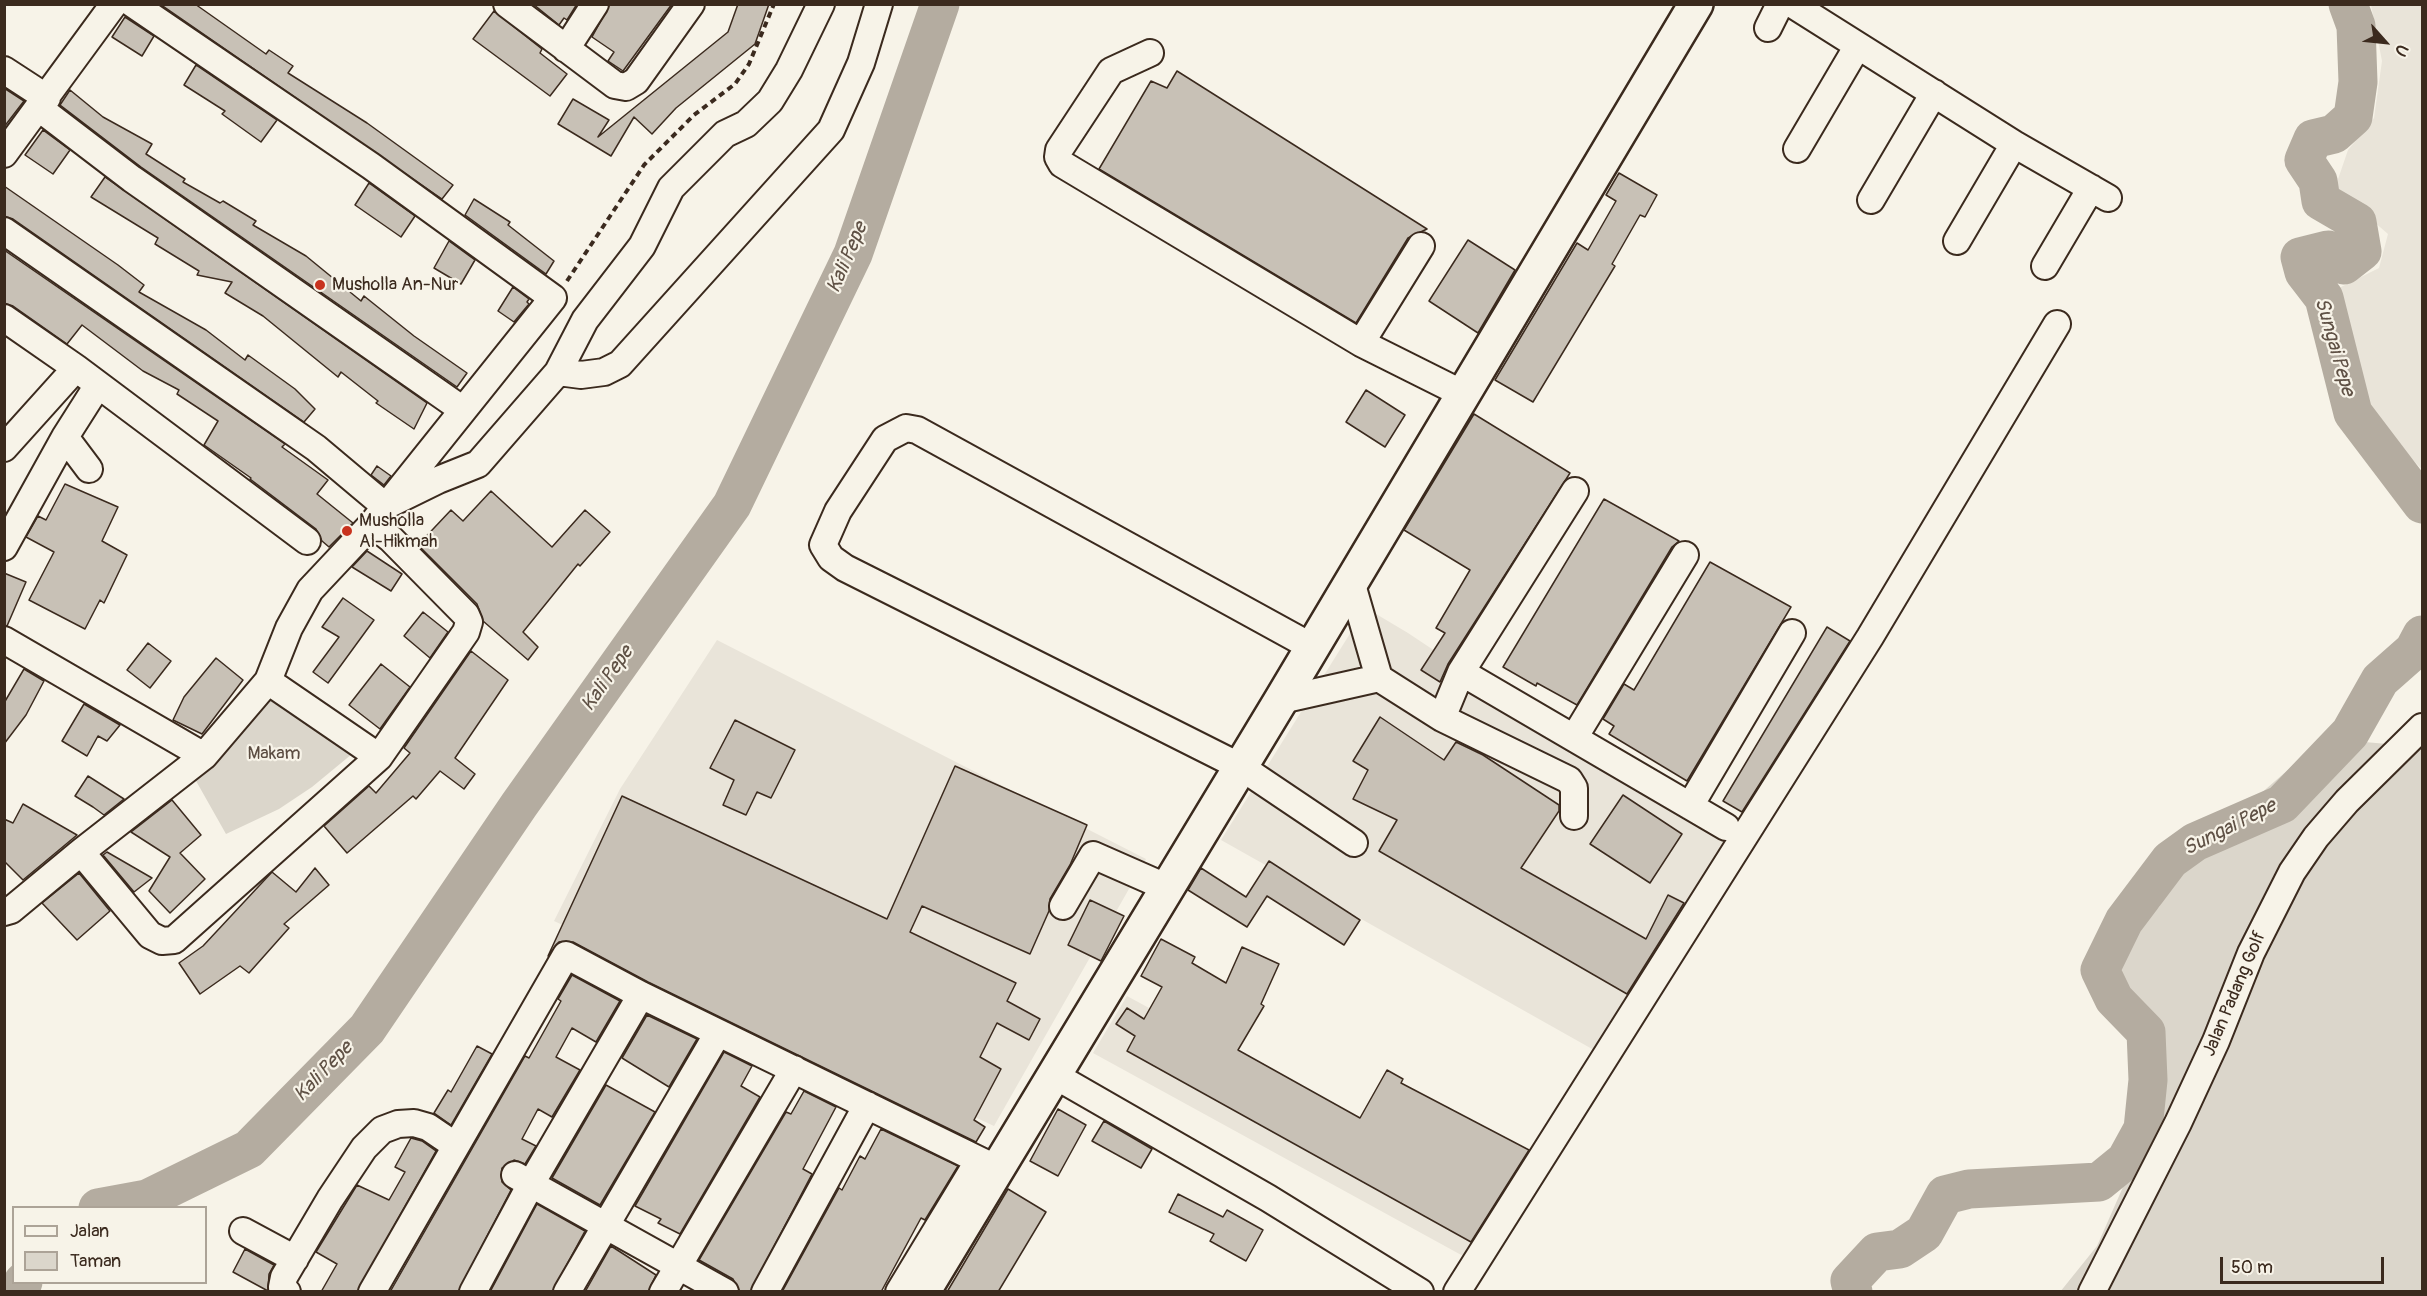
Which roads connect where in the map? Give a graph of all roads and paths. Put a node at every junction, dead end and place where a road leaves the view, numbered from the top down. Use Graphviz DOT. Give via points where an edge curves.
graph roads {
  1 [pos="114,4"];
  2 [pos="133,4"];
  3 [pos="507,4"];
  4 [pos="595,4"];
  5 [pos="691,4"];
  6 [pos="774,4"];
  7 [pos="821,4"];
  8 [pos="879,4"];
  9 [pos="1696,4"];
  10 [pos="1780,4"];
  11 [pos="1792,4"];
  12 [pos="1768,28"];
  13 [pos="1857,47"];
  14 [pos="566,49"];
  15 [pos="1150,53"];
  16 [pos="4,70"];
  17 [pos="1934,93"];
  18 [pos="43,103"];
  19 [pos="2014,144"];
  20 [pos="1797,149"];
  21 [pos="4,154"];
  22 [pos="1871,200"];
  23 [pos="4,231"];
  24 [pos="1958,241"];
  25 [pos="1420,246"];
  26 [pos="2045,266"];
  27 [pos="554,298"];
  28 [pos="4,318"];
  29 [pos="2057,324"];
  30 [pos="1361,343"];
  31 [pos="76,368"];
  32 [pos="558,372"];
  33 [pos="98,385"];
  34 [pos="1463,394"];
  35 [pos="463,410"];
  36 [pos="65,436"];
  37 [pos="4,448"];
  38 [pos="88,469"];
  39 [pos="1575,491"];
  40 [pos="379,515"];
  41 [pos="307,541"];
  42 [pos="4,547"];
  43 [pos="1685,555"];
  44 [pos="1351,581"];
  45 [pos="1792,633"];
  46 [pos="4,640"];
  47 [pos="1312,647"];
  48 [pos="1461,672"];
  49 [pos="1379,678"];
  50 [pos="268,681"];
  51 [pos="1281,700"];
  52 [pos="1442,718"];
  53 [pos="2422,727"];
  54 [pos="1574,738"];
  55 [pos="204,756"];
  56 [pos="380,757"];
  57 [pos="1241,767"];
  58 [pos="1690,806"];
  59 [pos="1574,816"];
  60 [pos="1726,827"];
  61 [pos="1354,843"];
  62 [pos="81,852"];
  63 [pos="1168,888"];
  64 [pos="1063,906"];
  65 [pos="4,912"];
  66 [pos="641,995"];
  67 [pos="718,1033"];
  68 [pos="794,1069"];
  69 [pos="1054,1075"];
  70 [pos="867,1105"];
  71 [pos="456,1146"];
  72 [pos="524,1178"];
  73 [pos="606,1223"];
  74 [pos="243,1231"];
  75 [pos="295,1259"];
  76 [pos="677,1265"];
  77 [pos="287,1292"];
  78 [pos="372,1292"];
  79 [pos="472,1292"];
  80 [pos="567,1292"];
  81 [pos="663,1292"];
  82 [pos="725,1292"];
  83 [pos="765,1292"];
  84 [pos="899,1292"];
  85 [pos="923,1292"];
  86 [pos="1420,1292"];
  87 [pos="1457,1292"];
  88 [pos="2092,1292"];
  1 -- 18 [label="street"];
  2 -- 27 [label="street" via="371,166"];
  3 -- 14 [label="street"];
  4 -- 14 [label="street"];
  5 -- 14 [label="street" via="636,81 626,87 615,85"];
  6 -- 27 [label="path" via="749,64 735,84 694,115 644,165"];
  7 -- 32 [label="street" via="770,101 746,124 725,134 671,188 642,246 585,320"];
  8 -- 32 [label="street" via="861,63 831,130 620,364 604,372 581,375"];
  9 -- 34 [label="main road"];
  10 -- 12 [label="street"];
  11 -- 13 [label="street"];
  13 -- 17 [label="street"];
  13 -- 20 [label="street"];
  15 -- 30 [label="street" via="1112,71 1059,150 1062,164"];
  16 -- 18 [label="street"];
  17 -- 19 [label="street"];
  17 -- 22 [label="street"];
  18 -- 21 [label="street"];
  18 -- 35 [label="street" via="132,179"];
  19 -- 24 [label="street"];
  19 -- 26 [label="street" via="2099,193"];
  23 -- 40 [label="street" via="316,448"];
  25 -- 30 [label="street"];
  27 -- 35 [label="street"];
  28 -- 31 [label="street"];
  29 -- 87 [label="street" via="1858,657"];
  30 -- 34 [label="street"];
  31 -- 33 [label="street"];
  31 -- 37 [label="street"];
  32 -- 40 [label="street" via="478,464"];
  33 -- 36 [label="street"];
  33 -- 41 [label="street"];
  34 -- 44 [label="main road"];
  35 -- 40 [label="street"];
  36 -- 38 [label="street"];
  36 -- 42 [label="street"];
  39 -- 48 [label="street"];
  40 -- 50 [label="street" via="310,590 289,628"];
  40 -- 56 [label="street" via="391,539 469,622"];
  43 -- 54 [label="street"];
  44 -- 47 [label="main road"];
  44 -- 49 [label="street"];
  45 -- 58 [label="street"];
  46 -- 55 [label="street"];
  47 -- 51 [label="main road"];
  47 -- 57 [label="street" via="917,430 906,428 885,439 838,511 823,545 831,558 846,568"];
  48 -- 52 [label="street"];
  48 -- 54 [label="street"];
  49 -- 51 [label="street"];
  49 -- 52 [label="street"];
  50 -- 55 [label="street"];
  50 -- 56 [label="street"];
  51 -- 57 [label="main road"];
  52 -- 59 [label="street" via="1569,780 1574,788"];
  53 -- 88 [label="street, Jalan Padang Golf" via="2347,801 2292,872 2251,953 2178,1123"];
  54 -- 58 [label="street"];
  55 -- 62 [label="street"];
  56 -- 62 [label="street" via="174,940 162,941 150,935"];
  57 -- 61 [label="street"];
  57 -- 63 [label="main road"];
  58 -- 60 [label="street"];
  62 -- 65 [label="street"];
  63 -- 64 [label="street" via="1093,855"];
  63 -- 69 [label="main road"];
  66 -- 67 [label="street"];
  66 -- 71 [label="street" via="571,955 563,957"];
  66 -- 72 [label="street"];
  67 -- 68 [label="street"];
  67 -- 73 [label="street"];
  68 -- 70 [label="street"];
  68 -- 76 [label="street"];
  69 -- 85 [label="main road"];
  69 -- 86 [label="street" via="1268,1198"];
  70 -- 83 [label="street"];
  70 -- 84 [label="street" via="984,1162"];
  71 -- 75 [label="street" via="428,1127 414,1123 382,1130 364,1148"];
  71 -- 78 [label="street"];
  72 -- 73 [label="street"];
  72 -- 79 [label="street"];
  73 -- 76 [label="street"];
  73 -- 80 [label="street"];
  74 -- 75 [label="street"];
  75 -- 77 [label="street" via="284,1277 282,1287"];
  76 -- 81 [label="street"];
  76 -- 82 [label="street"];
}
